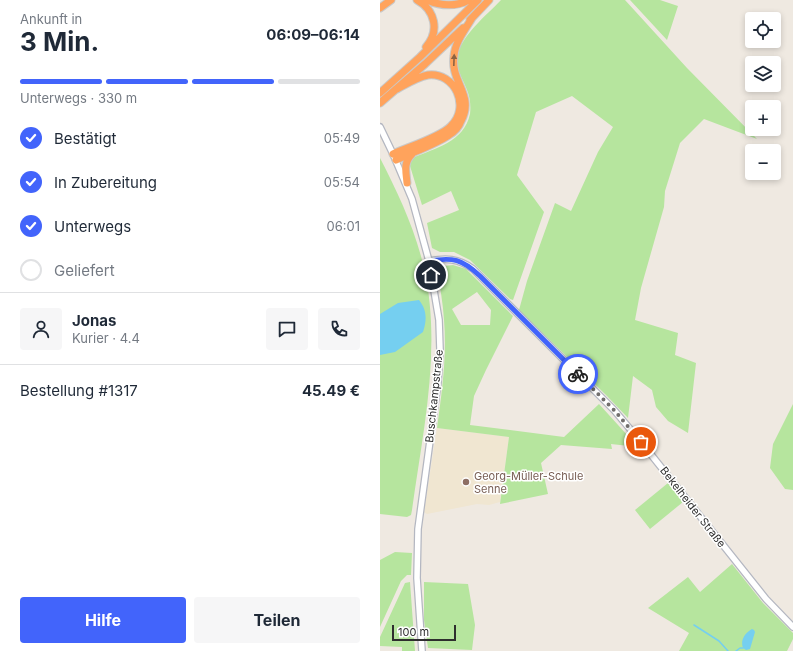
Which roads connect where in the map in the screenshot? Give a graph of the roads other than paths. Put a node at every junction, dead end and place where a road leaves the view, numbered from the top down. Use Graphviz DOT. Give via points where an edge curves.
graph roads {
  1 [pos="391,0"];
  2 [pos="417,0"];
  3 [pos="427,0"];
  4 [pos="470,0"];
  5 [pos="478,0"];
  6 [pos="489,0"];
  7 [pos="380,8"];
  8 [pos="472,18"];
  9 [pos="389,85"];
  10 [pos="397,89"];
  11 [pos="380,93"];
  12 [pos="380,103"];
  13 [pos="380,127"];
  14 [pos="413,152"];
  15 [pos="395,157"];
  16 [pos="407,183"];
  17 [pos="429,261"];
  18 [pos="793,627"];
  19 [pos="422,651"];
  1 -- 7 [label="highway"];
  2 -- 9 [label="highway" via="430,12 434,23 433,36 431,42 397,73"];
  3 -- 4 [label="highway" via="455,5"];
  5 -- 9 [label="highway"];
  6 -- 8 [label="highway"];
  8 -- 10 [label="highway"];
  14 -- 8 [label="highway, one-way" via="449,135 464,116 466,100 455,72 454,56 459,39"];
  9 -- 11 [label="highway"];
  10 -- 12 [label="highway"];
  10 -- 15 [label="highway" via="427,75 445,78 452,83 460,105 459,114 452,126"];
  13 -- 15 [label="main road, Buschkampstraße"];
  14 -- 15 [label="highway"];
  14 -- 16 [label="highway" via="405,166"];
  15 -- 16 [label="main road, Buschkampstraße"];
  16 -- 17 [label="main road, Buschkampstraße"];
  17 -- 18 [label="main road, Bekelheider Straße" via="454,259 473,269 595,391 627,424 766,600"];
  17 -- 19 [label="main road, Buschkampstraße" via="439,320 440,350 418,529 417,578"];
}
